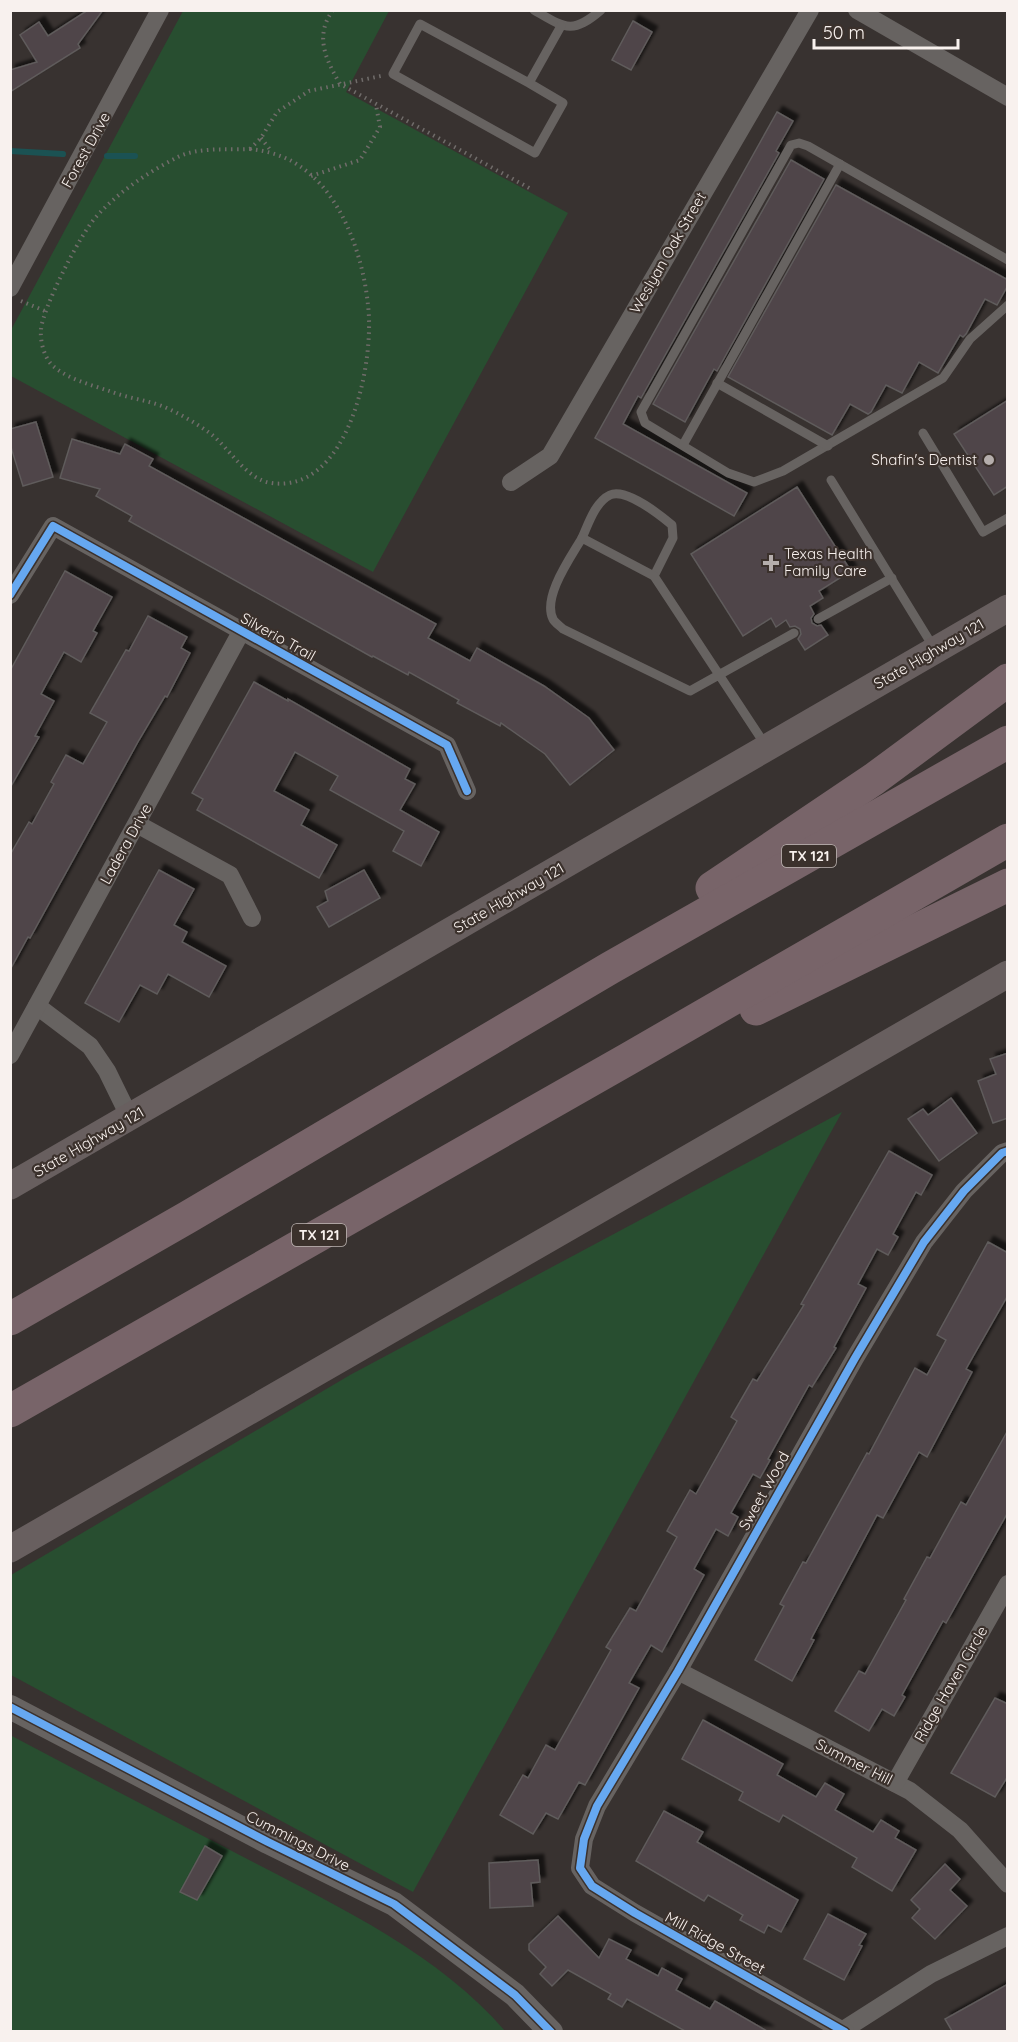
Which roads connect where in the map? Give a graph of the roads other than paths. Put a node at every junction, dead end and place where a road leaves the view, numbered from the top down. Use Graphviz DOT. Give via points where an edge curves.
graph roads {
  1 [pos="160,10"];
  2 [pos="534,10"];
  3 [pos="602,10"];
  4 [pos="810,10"];
  5 [pos="857,10"];
  6 [pos="561,26"];
  7 [pos="529,83"];
  8 [pos="1008,97"];
  9 [pos="840,164"];
  10 [pos="1008,260"];
  11 [pos="16,294"];
  12 [pos="1008,305"];
  13 [pos="717,383"];
  14 [pos="922,433"];
  15 [pos="683,445"];
  16 [pos="828,446"];
  17 [pos="831,480"];
  18 [pos="511,482"];
  19 [pos="1008,518"];
  20 [pos="582,538"];
  21 [pos="654,576"];
  22 [pos="892,578"];
  23 [pos="10,595"];
  24 [pos="1008,608"];
  25 [pos="818,619"];
  26 [pos="242,633"];
  27 [pos="794,633"];
  28 [pos="936,650"];
  29 [pos="720,676"];
  30 [pos="1008,680"];
  31 [pos="1008,742"];
  32 [pos="768,748"];
  33 [pos="467,791"];
  34 [pos="136,824"];
  35 [pos="1008,840"];
  36 [pos="1008,885"];
  37 [pos="252,918"];
  38 [pos="610,968"];
  39 [pos="1008,974"];
  40 [pos="37,1006"];
  41 [pos="10,1054"];
  42 [pos="628,1059"];
  43 [pos="130,1118"];
  44 [pos="1008,1150"];
  45 [pos="10,1186"];
  46 [pos="10,1319"];
  47 [pos="10,1411"];
  48 [pos="10,1549"];
  49 [pos="1008,1584"];
  50 [pos="678,1671"];
  51 [pos="10,1707"];
  52 [pos="895,1783"];
  53 [pos="580,1868"];
  54 [pos="1008,1884"];
  55 [pos="1008,1936"];
  56 [pos="551,2031"];
  57 [pos="842,2031"];
  1 -- 11 [label="street, Forest Drive"];
  2 -- 6 [label="lane"];
  3 -- 6 [label="lane" via="585,23"];
  4 -- 18 [label="street, Weslyan Oak Street" via="550,456"];
  5 -- 8 [label="street"];
  6 -- 7 [label="lane"];
  7 -- 7 [label="lane" via="563,103 535,153 393,74 420,24"];
  9 -- 10 [label="lane"];
  9 -- 13 [label="lane"];
  9 -- 15 [label="lane" via="808,146 791,145 641,412 645,423"];
  12 -- 16 [label="lane" via="970,339 943,378"];
  13 -- 15 [label="lane"];
  13 -- 16 [label="lane"];
  14 -- 19 [label="lane" via="983,532"];
  15 -- 16 [label="lane" via="728,473 754,482"];
  17 -- 22 [label="lane"];
  20 -- 21 [label="lane"];
  20 -- 21 [label="lane" via="596,510 609,496 621,494 646,507 672,525 673,538"];
  20 -- 29 [label="lane" via="549,601 553,619 563,629 690,691"];
  21 -- 29 [label="lane"];
  22 -- 25 [label="lane"];
  22 -- 28 [label="lane"];
  23 -- 26 [label="street, Silverio Trail" via="53,526"];
  24 -- 28 [label="main road, State Highway 121"];
  26 -- 33 [label="street, Silverio Trail" via="447,745"];
  26 -- 34 [label="street, Ladera Drive"];
  27 -- 29 [label="lane"];
  28 -- 32 [label="main road, State Highway 121"];
  29 -- 32 [label="lane"];
  30 -- 38 [label="highway" via="874,779 666,919"];
  31 -- 38 [label="highway, TX 121"];
  32 -- 43 [label="main road, State Highway 121"];
  34 -- 37 [label="street" via="230,875"];
  34 -- 40 [label="street, Ladera Drive"];
  35 -- 42 [label="highway, TX 121"];
  36 -- 42 [label="highway" via="698,1037"];
  38 -- 46 [label="highway, TX 121"];
  39 -- 48 [label="main road"];
  40 -- 41 [label="street, Ladera Drive"];
  40 -- 43 [label="street" via="90,1046"];
  42 -- 47 [label="highway, TX 121"];
  43 -- 45 [label="main road, State Highway 121"];
  44 -- 50 [label="street, Sweet Wood" via="964,1191 924,1242"];
  49 -- 52 [label="street, Ridge Haven Circle"];
  50 -- 52 [label="street, Summer Hill"];
  50 -- 53 [label="street, Sweet Wood" via="597,1806 584,1839"];
  51 -- 56 [label="street, Cummings Drive" via="394,1904 515,1995"];
  52 -- 54 [label="street, Summer Hill" via="960,1830"];
  53 -- 57 [label="street, Mill Ridge Street" via="592,1886"];
  55 -- 57 [label="street" via="931,1974"];
}
